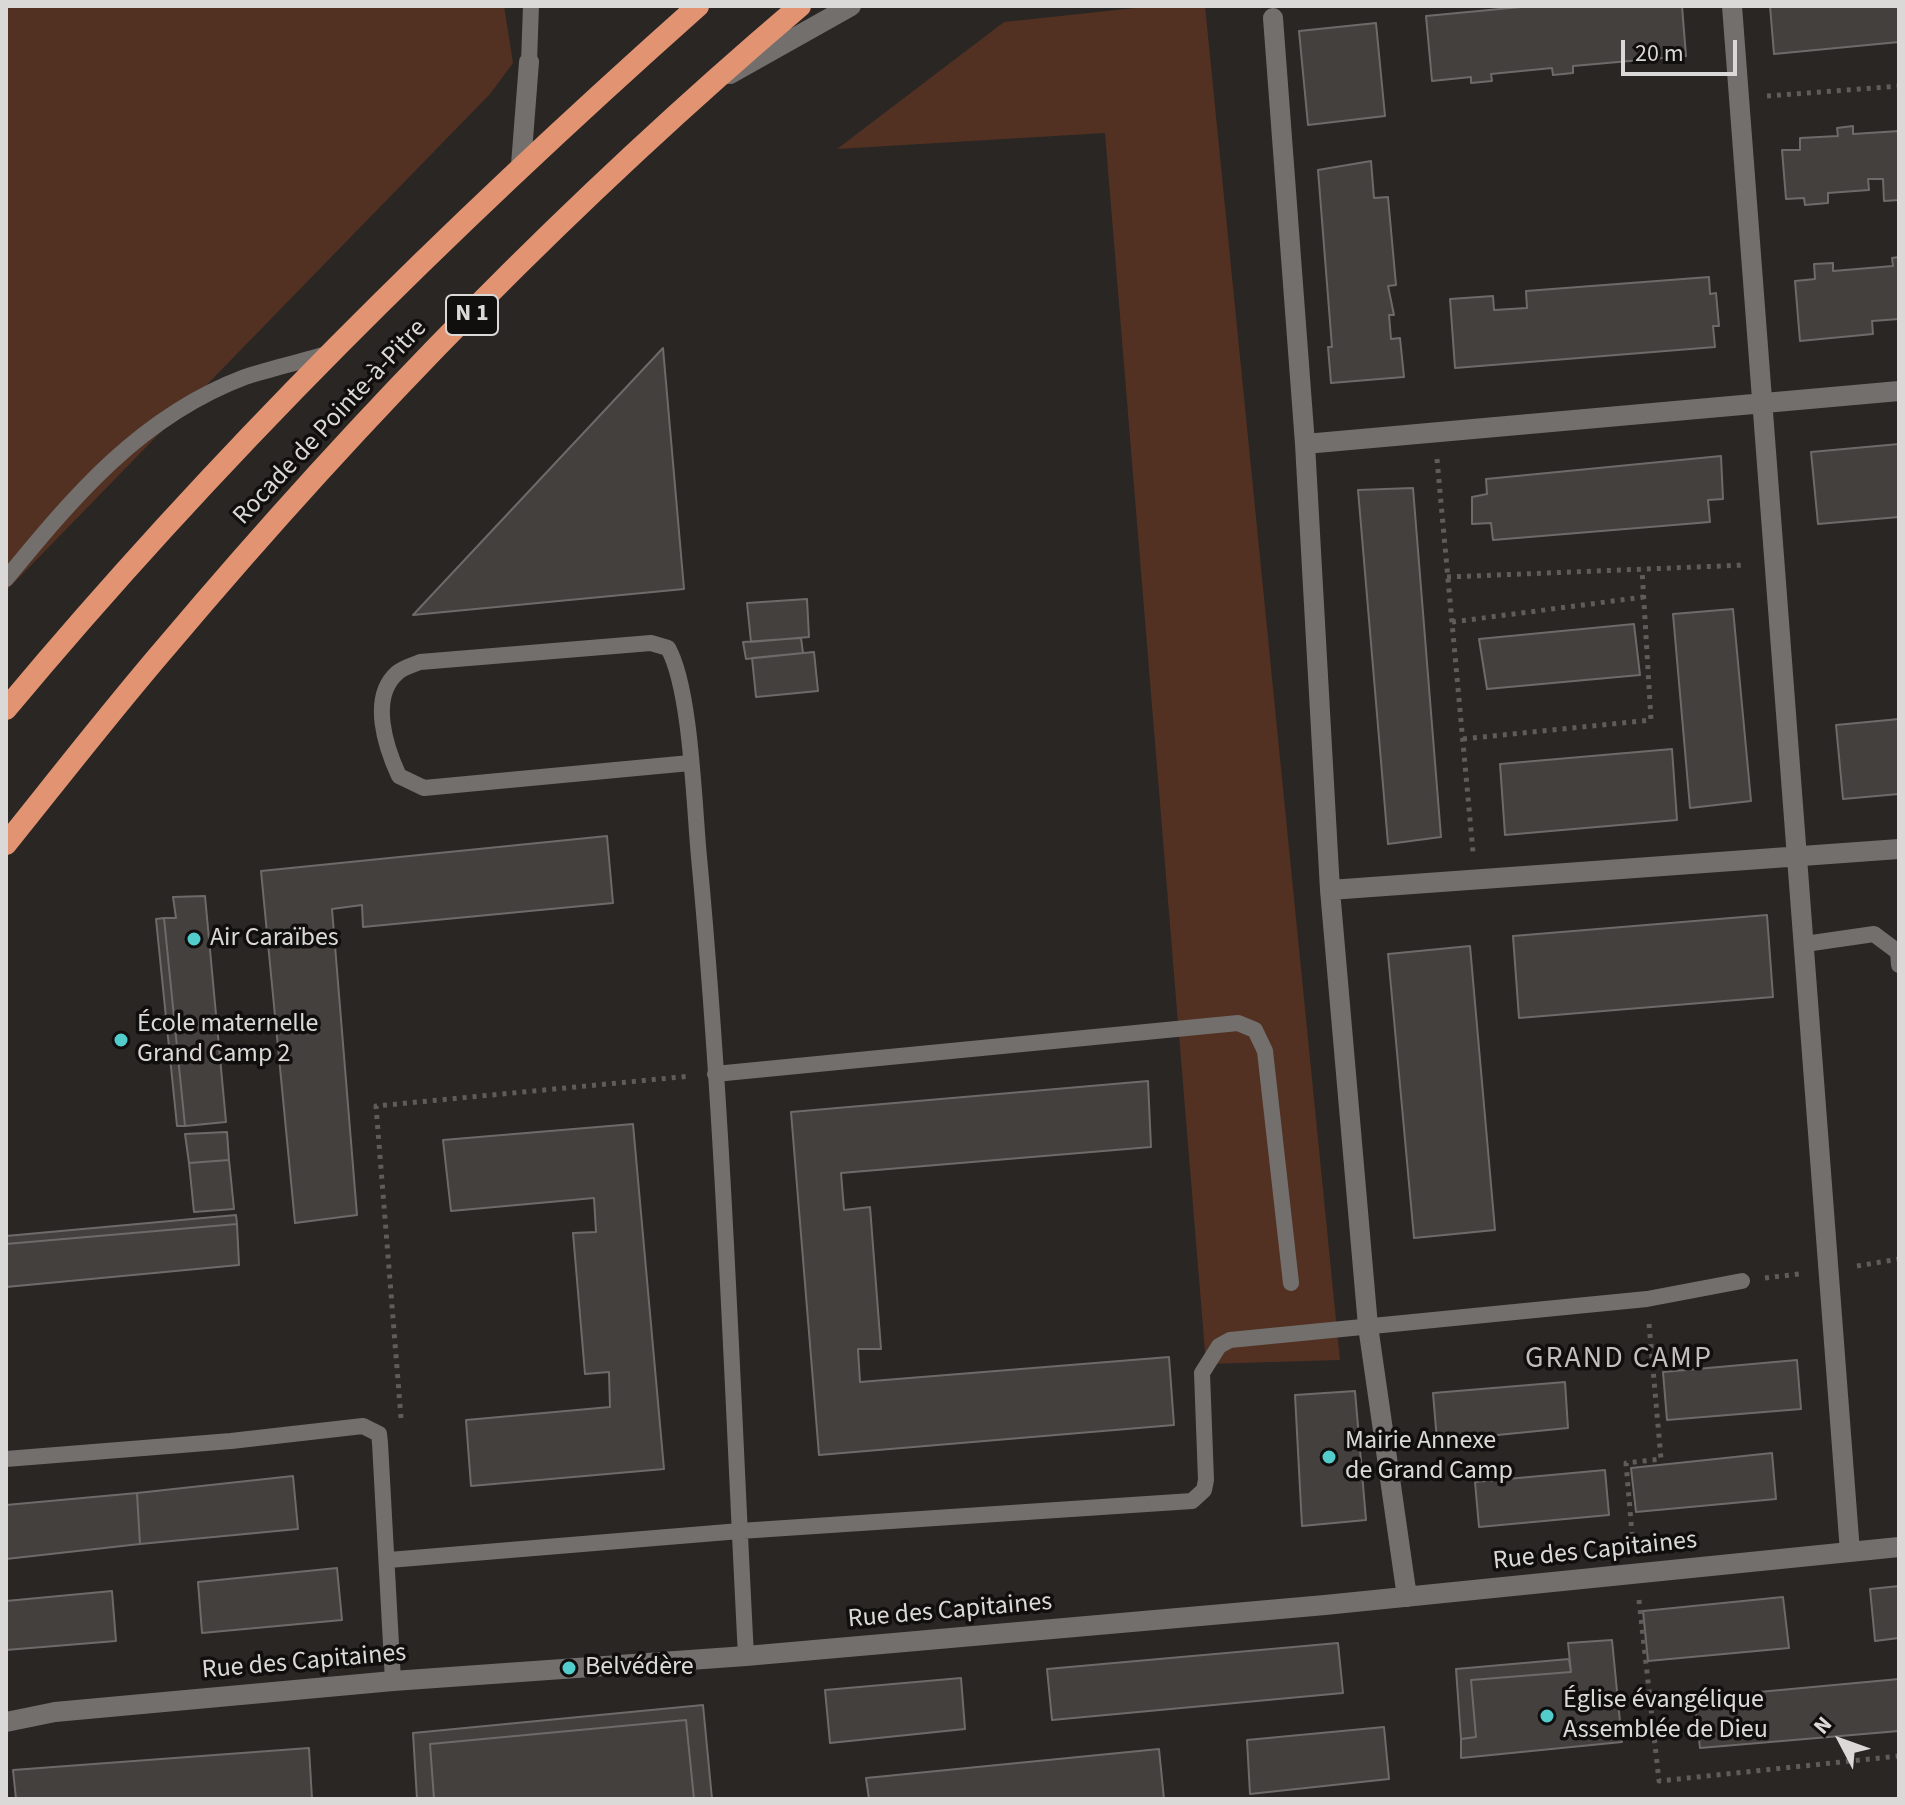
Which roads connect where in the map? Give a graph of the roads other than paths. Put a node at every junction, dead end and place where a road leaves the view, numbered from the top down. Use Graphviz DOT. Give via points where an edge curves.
graph roads {
  1 [pos="531,6"];
  2 [pos="698,6"];
  3 [pos="800,6"];
  4 [pos="851,6"];
  5 [pos="1732,6"];
  6 [pos="1273,18"];
  7 [pos="529,62"];
  8 [pos="713,84"];
  9 [pos="521,165"];
  10 [pos="327,354"];
  11 [pos="1899,391"];
  12 [pos="1760,402"];
  13 [pos="1305,444"];
  14 [pos="6,579"];
  15 [pos="6,709"];
  16 [pos="690,763"];
  17 [pos="6,844"];
  18 [pos="1899,849"];
  19 [pos="1798,858"];
  20 [pos="1330,890"];
  21 [pos="1805,944"];
  22 [pos="1899,965"];
  23 [pos="715,1074"];
  24 [pos="1742,1281"];
  25 [pos="1291,1283"];
  26 [pos="1368,1326"];
  27 [pos="6,1459"];
  28 [pos="740,1531"];
  29 [pos="1899,1547"];
  30 [pos="1850,1552"];
  31 [pos="389,1560"];
  32 [pos="1407,1597"];
  33 [pos="746,1656"];
  34 [pos="393,1681"];
  35 [pos="6,1722"];
  1 -- 7 [label="lane"];
  2 -- 9 [label="highway, Rocade de Pointe-à-Pitre"];
  3 -- 8 [label="highway, Rocade de Pointe-à-Pitre / N 1"];
  4 -- 8 [label="street"];
  5 -- 12 [label="street"];
  6 -- 13 [label="street"];
  7 -- 9 [label="street"];
  8 -- 17 [label="highway, Rocade de Pointe-à-Pitre / N 1" via="556,227 318,475 166,646"];
  9 -- 10 [label="highway, Rocade de Pointe-à-Pitre"];
  10 -- 14 [label="lane" via="245,377 131,441 62,510"];
  10 -- 15 [label="highway, Rocade de Pointe-à-Pitre" via="93,604"];
  11 -- 12 [label="street"];
  12 -- 13 [label="street"];
  12 -- 19 [label="street"];
  13 -- 20 [label="street"];
  16 -- 16 [label="lane" via="424,788 399,776 383,725 383,700 396,674 420,662 651,643 668,648 678,666"];
  16 -- 23 [label="lane"];
  18 -- 19 [label="street"];
  19 -- 20 [label="street"];
  19 -- 21 [label="street"];
  20 -- 26 [label="street"];
  21 -- 22 [label="lane" via="1874,934 1898,952"];
  21 -- 30 [label="street"];
  23 -- 25 [label="lane" via="1238,1023 1255,1030 1265,1051"];
  23 -- 28 [label="lane"];
  24 -- 26 [label="lane" via="1647,1299"];
  26 -- 28 [label="lane" via="1230,1340 1219,1346 1202,1373 1206,1480 1192,1501"];
  26 -- 32 [label="street"];
  27 -- 31 [label="lane" via="363,1426 379,1434"];
  28 -- 31 [label="lane"];
  28 -- 33 [label="lane"];
  29 -- 30 [label="street, Rue des Capitaines"];
  30 -- 32 [label="street, Rue des Capitaines"];
  31 -- 34 [label="lane"];
  32 -- 33 [label="street, Rue des Capitaines"];
  33 -- 34 [label="street, Rue des Capitaines"];
  34 -- 35 [label="street, Rue des Capitaines" via="55,1712"];
}
